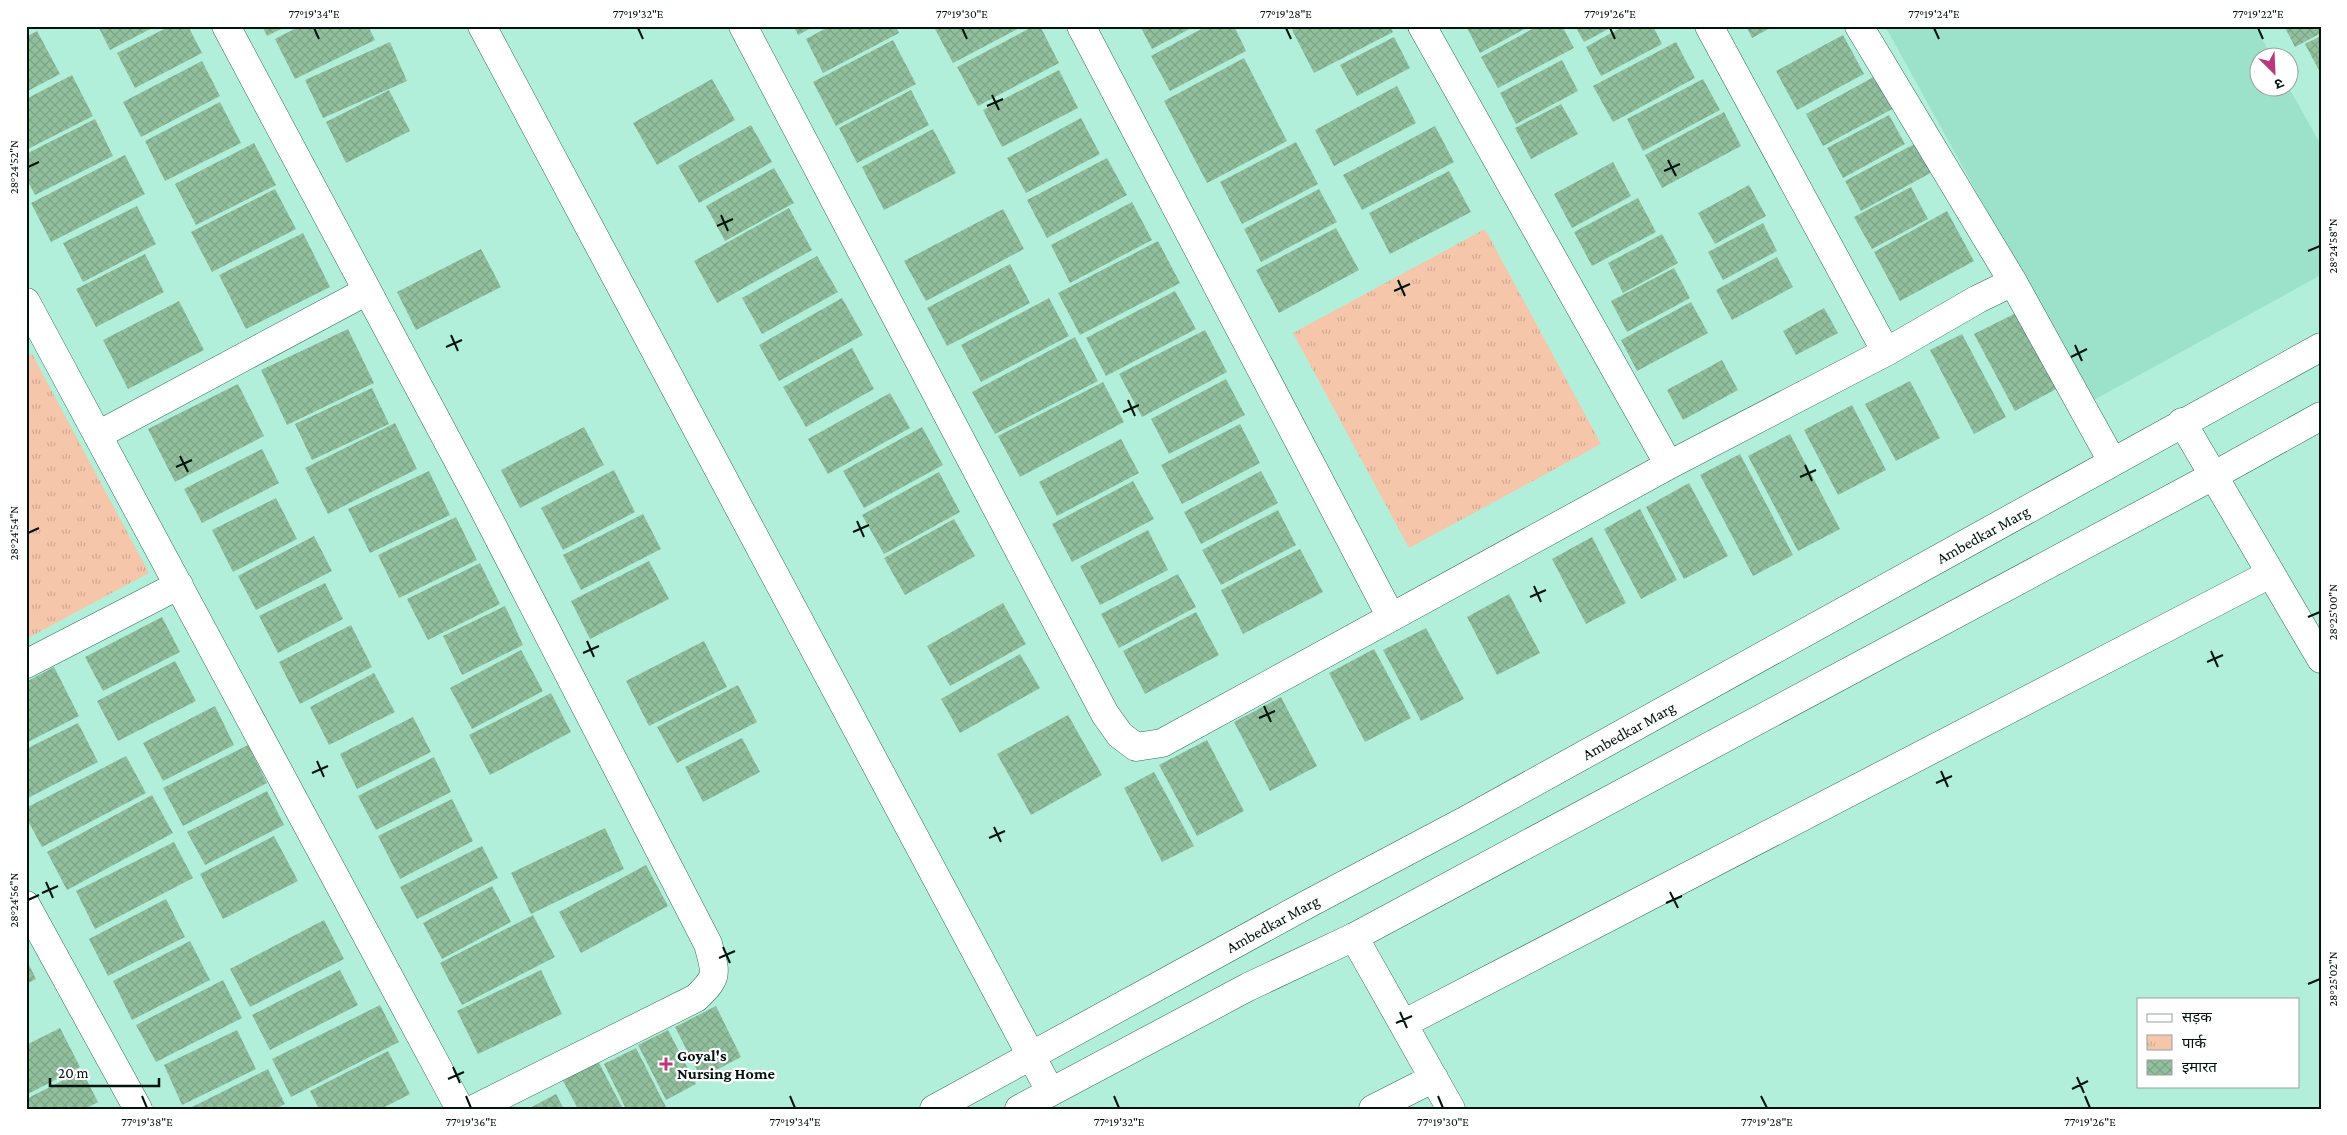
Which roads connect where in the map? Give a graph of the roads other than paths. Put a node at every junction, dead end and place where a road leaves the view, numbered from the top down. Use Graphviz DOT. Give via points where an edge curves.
graph roads {
  1 [pos="226,26"];
  2 [pos="482,26"];
  3 [pos="743,26"];
  4 [pos="1081,26"];
  5 [pos="1422,26"];
  6 [pos="1709,26"];
  7 [pos="1859,26"];
  8 [pos="2013,282"];
  9 [pos="367,290"];
  10 [pos="26,302"];
  11 [pos="2321,347"];
  12 [pos="1886,352"];
  13 [pos="2321,416"];
  14 [pos="2182,422"];
  15 [pos="98,435"];
  16 [pos="2112,461"];
  17 [pos="1669,465"];
  18 [pos="2213,476"];
  19 [pos="2270,574"];
  20 [pos="179,585"];
  21 [pos="1391,617"];
  22 [pos="2321,659"];
  23 [pos="26,664"];
  24 [pos="26,905"];
  25 [pos="1354,937"];
  26 [pos="1403,1024"];
  27 [pos="1031,1055"];
  28 [pos="1434,1078"];
  29 [pos="1050,1091"];
  30 [pos="138,1109"];
  31 [pos="460,1109"];
  32 [pos="474,1109"];
  33 [pos="934,1109"];
  34 [pos="1019,1109"];
  35 [pos="1373,1109"];
  36 [pos="1451,1109"];
  1 -- 9 [label="street"];
  2 -- 27 [label="street"];
  3 -- 21 [label="street" via="1105,714 1120,735 1136,747 1162,743"];
  4 -- 21 [label="street"];
  5 -- 17 [label="street"];
  6 -- 12 [label="street"];
  7 -- 8 [label="street"];
  8 -- 12 [label="street"];
  8 -- 16 [label="street"];
  9 -- 15 [label="street"];
  9 -- 32 [label="street" via="708,944 715,969 712,983 696,998"];
  10 -- 15 [label="street"];
  11 -- 14 [label="street, Ambedkar Marg"];
  12 -- 17 [label="street"];
  13 -- 18 [label="street"];
  14 -- 16 [label="street, Ambedkar Marg"];
  14 -- 18 [label="street"];
  15 -- 20 [label="street"];
  16 -- 27 [label="street, Ambedkar Marg" via="1468,819"];
  17 -- 21 [label="street"];
  18 -- 19 [label="street"];
  18 -- 25 [label="street"];
  19 -- 22 [label="street"];
  19 -- 26 [label="street"];
  20 -- 23 [label="street"];
  20 -- 31 [label="street"];
  24 -- 30 [label="street"];
  25 -- 26 [label="street"];
  25 -- 29 [label="street" via="1248,987"];
  26 -- 28 [label="street"];
  27 -- 29 [label="street"];
  27 -- 33 [label="street, Ambedkar Marg"];
  28 -- 35 [label="street"];
  28 -- 36 [label="street"];
  29 -- 34 [label="street"];
}
